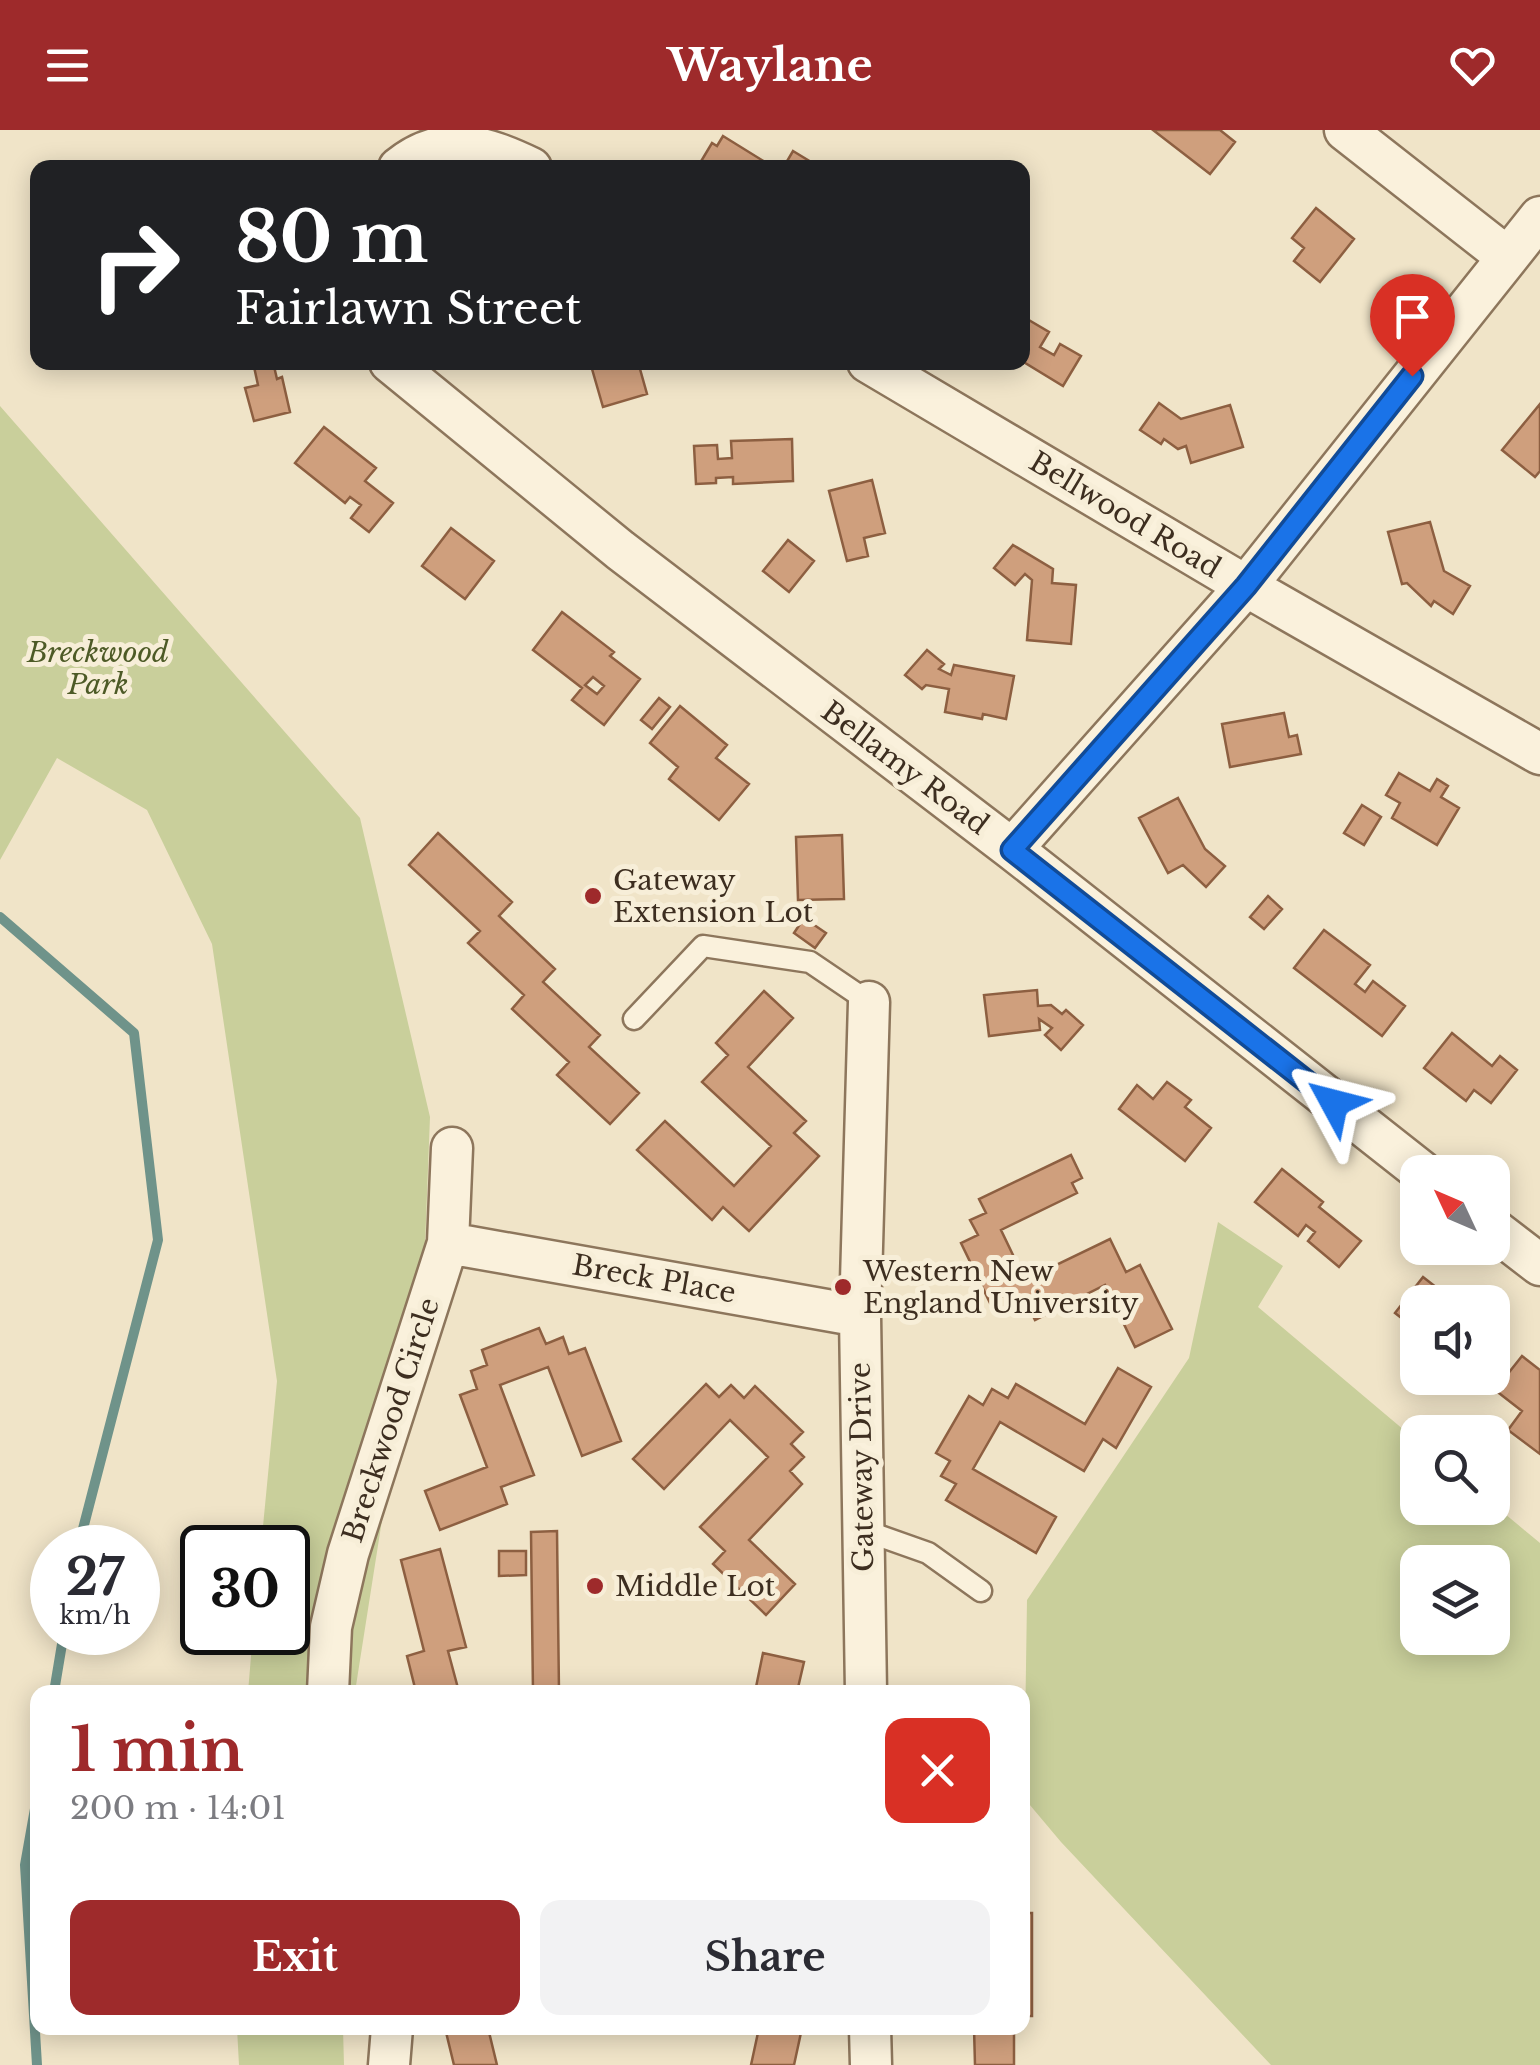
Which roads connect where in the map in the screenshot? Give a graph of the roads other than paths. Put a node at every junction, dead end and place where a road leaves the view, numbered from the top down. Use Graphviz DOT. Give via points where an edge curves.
graph roads {
  1 [pos="1345,130"];
  2 [pos="410,160"];
  3 [pos="514,160"];
  4 [pos="1540,217"];
  5 [pos="1507,257"];
  6 [pos="400,370"];
  7 [pos="882,370"];
  8 [pos="1246,586"];
  9 [pos="1540,754"];
  10 [pos="1012,850"];
  11 [pos="870,1002"];
  12 [pos="634,1019"];
  13 [pos="452,1148"];
  14 [pos="1400,1155"];
  15 [pos="1510,1242"];
  16 [pos="448,1243"];
  17 [pos="1540,1265"];
  18 [pos="860,1316"];
  19 [pos="863,1530"];
  20 [pos="981,1591"];
  21 [pos="328,1685"];
  22 [pos="866,1685"];
  23 [pos="391,2035"];
  24 [pos="870,2035"];
  25 [pos="389,2065"];
  26 [pos="871,2065"];
  1 -- 5 [label="street"];
  2 -- 3 [label="street" via="438,146 471,144"];
  4 -- 5 [label="street"];
  5 -- 8 [label="street"];
  6 -- 10 [label="street, Bellamy Road" via="620,550"];
  7 -- 8 [label="street, Bellwood Road"];
  8 -- 9 [label="street, Bellwood Road"];
  8 -- 10 [label="street"];
  10 -- 14 [label="street, Bellamy Road"];
  11 -- 12 [label="lane" via="810,962 703,946"];
  11 -- 18 [label="street, Gateway Drive"];
  13 -- 16 [label="street, Breckwood Circle"];
  15 -- 17 [label="street"];
  16 -- 18 [label="street, Breck Place"];
  16 -- 21 [label="street, Breckwood Circle" via="348,1554 331,1627"];
  18 -- 19 [label="street, Gateway Drive"];
  19 -- 20 [label="lane" via="928,1552"];
  19 -- 22 [label="street, Gateway Drive"];
  23 -- 25 [label="street"];
  24 -- 26 [label="street"];
}
